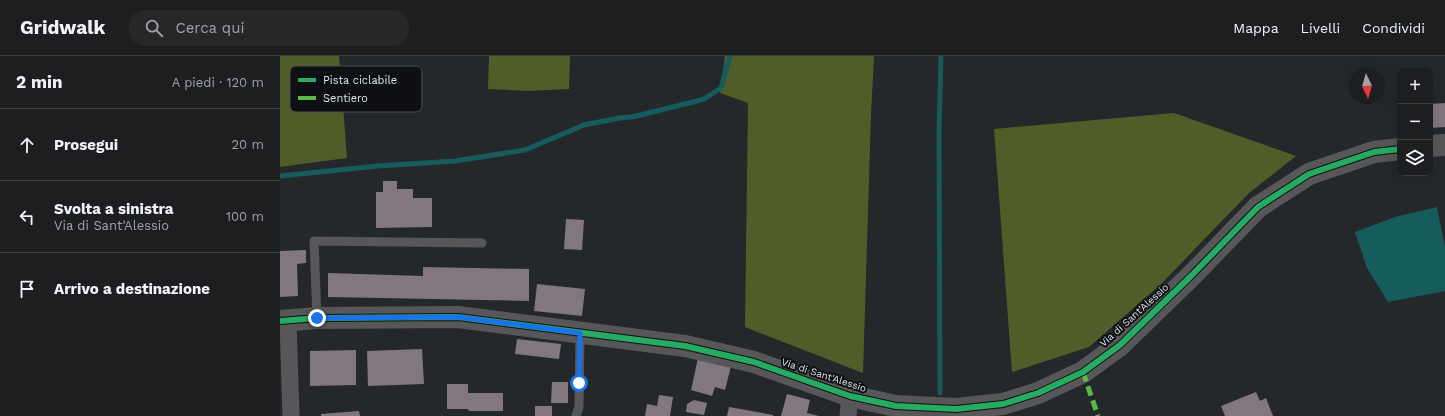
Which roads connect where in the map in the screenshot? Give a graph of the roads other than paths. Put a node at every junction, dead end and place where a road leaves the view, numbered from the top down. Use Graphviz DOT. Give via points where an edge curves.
graph roads {
  1 [pos="1445,145"];
  2 [pos="1433,146"];
  3 [pos="1397,149"];
  4 [pos="482,243"];
  5 [pos="317,318"];
  6 [pos="284,321"];
  7 [pos="580,333"];
  8 [pos="849,406"];
  9 [pos="291,416"];
  10 [pos="576,416"];
  1 -- 2 [label="street"];
  3 -- 8 [label="street, Via di Sant'Alessio" via="1374,152 1309,174 1258,207 1120,345 1083,372 1038,393 1003,404 956,409"];
  4 -- 5 [label="lane" via="314,241"];
  5 -- 6 [label="street, Via di Sant'Alessio"];
  5 -- 7 [label="street, Via di Sant'Alessio" via="458,317"];
  6 -- 9 [label="street"];
  7 -- 8 [label="street, Via di Sant'Alessio" via="686,346 746,360"];
  7 -- 10 [label="lane" via="579,407"];
}
